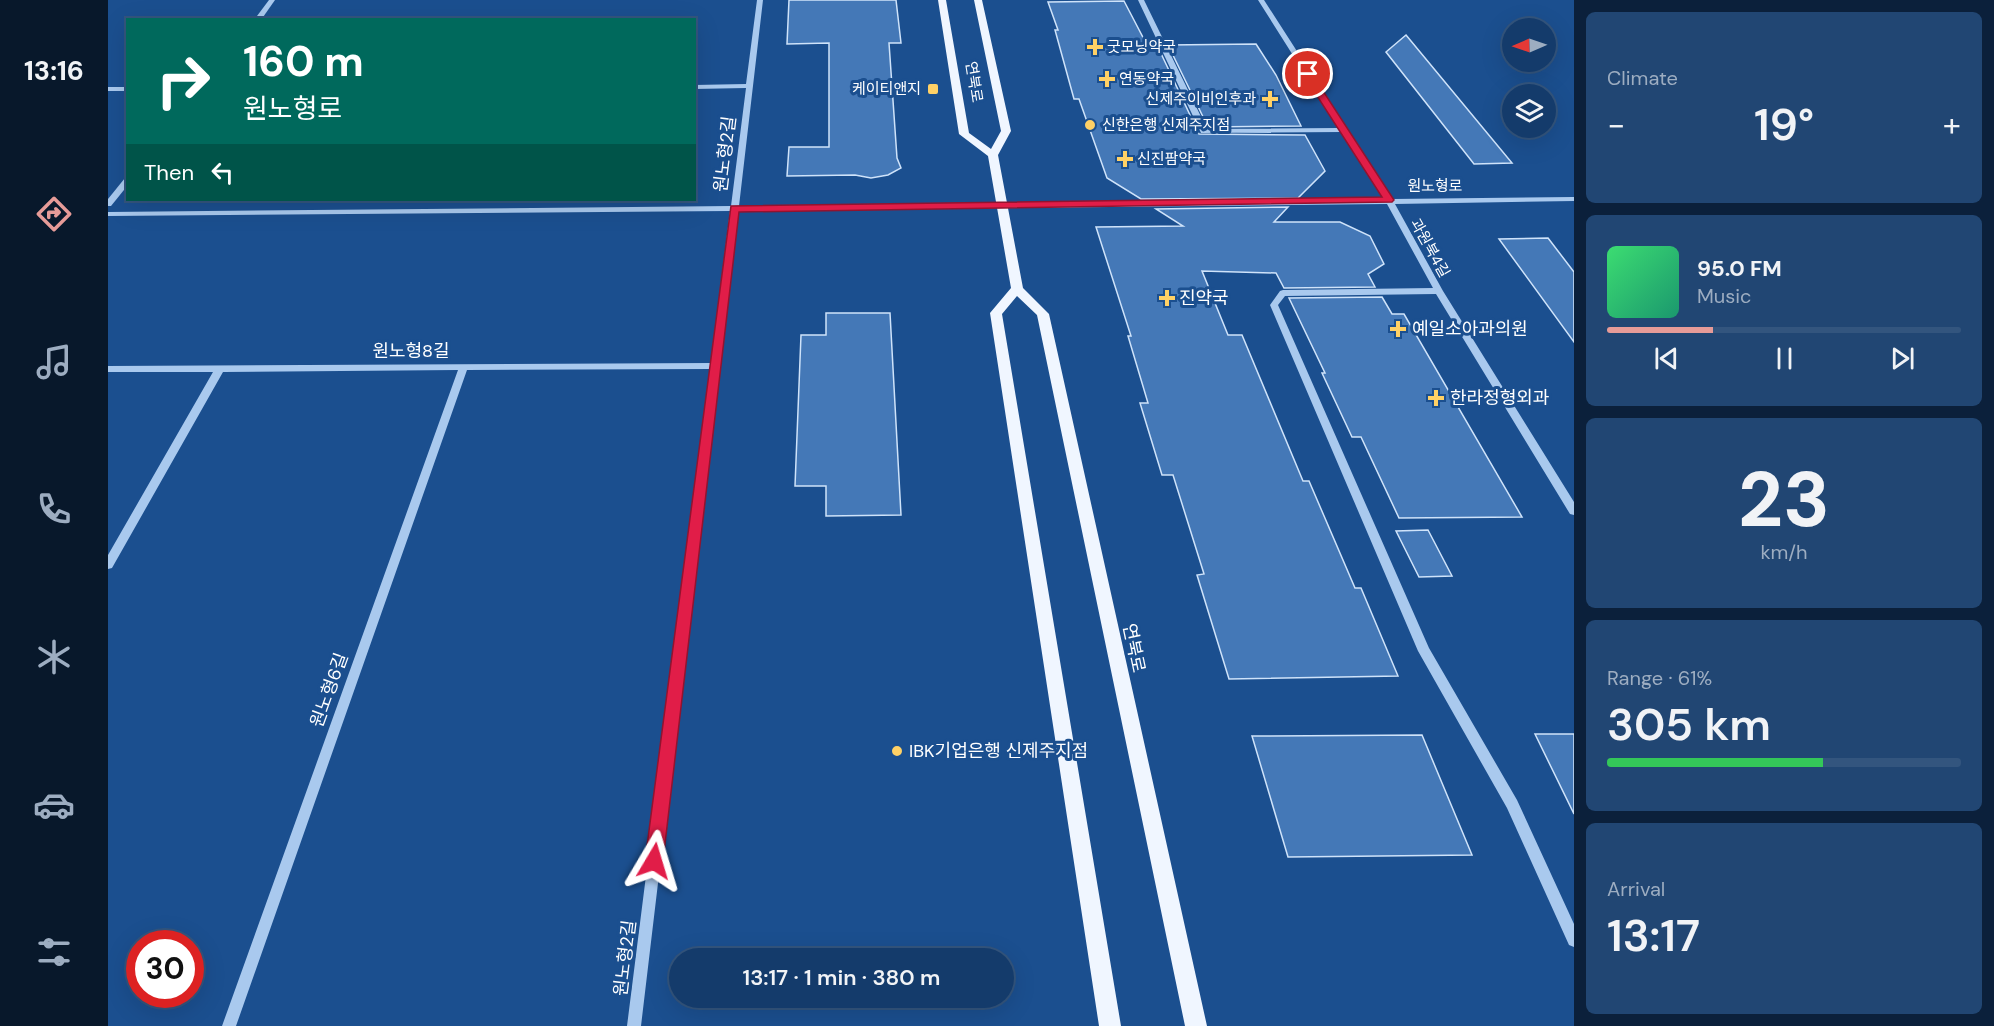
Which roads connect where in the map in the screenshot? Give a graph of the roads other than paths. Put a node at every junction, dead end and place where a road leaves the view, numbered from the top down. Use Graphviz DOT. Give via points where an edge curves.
graph roads {
  1 [pos="272,0"];
  2 [pos="760,0"];
  3 [pos="942,0"];
  4 [pos="978,0"];
  5 [pos="1142,0"];
  6 [pos="1261,0"];
  7 [pos="258,18"];
  8 [pos="750,86"];
  9 [pos="696,87"];
  10 [pos="108,89"];
  11 [pos="126,89"];
  12 [pos="1343,130"];
  13 [pos="993,155"];
  14 [pos="126,182"];
  15 [pos="1574,199"];
  16 [pos="1389,200"];
  17 [pos="108,204"];
  18 [pos="1002,207"];
  19 [pos="735,209"];
  20 [pos="108,214"];
  21 [pos="1017,289"];
  22 [pos="1439,291"];
  23 [pos="715,366"];
  24 [pos="464,367"];
  25 [pos="108,369"];
  26 [pos="220,369"];
  27 [pos="1574,511"];
  28 [pos="108,565"];
  29 [pos="1574,940"];
  30 [pos="229,1026"];
  31 [pos="634,1026"];
  32 [pos="1110,1026"];
  33 [pos="1196,1026"];
  1 -- 7 [label="street"];
  2 -- 8 [label="street, 원노형2길"];
  3 -- 13 [label="main road, 연북로" via="964,134"];
  4 -- 13 [label="main road, 연북로" via="1006,131"];
  5 -- 12 [label="street" via="1204,131"];
  6 -- 12 [label="street, 과원북4길"];
  8 -- 9 [label="street"];
  8 -- 19 [label="street, 원노형2길"];
  10 -- 11 [label="street"];
  12 -- 16 [label="street, 과원북4길"];
  13 -- 18 [label="main road"];
  14 -- 17 [label="street"];
  15 -- 16 [label="street, 원노형로"];
  16 -- 18 [label="street, 원노형로"];
  16 -- 22 [label="street, 과원북4길"];
  18 -- 19 [label="street, 원노형로"];
  18 -- 21 [label="main road"];
  19 -- 20 [label="street, 원노형로"];
  19 -- 23 [label="street, 원노형2길"];
  21 -- 32 [label="main road" via="996,313"];
  21 -- 33 [label="main road, 연북로" via="1043,314"];
  22 -- 27 [label="street, 과원북4길"];
  22 -- 29 [label="street" via="1283,293 1274,305 1424,651 1512,804"];
  23 -- 24 [label="street, 원노형8길"];
  23 -- 31 [label="street, 원노형2길"];
  24 -- 26 [label="street, 원노형8길"];
  24 -- 30 [label="street, 원노형6길"];
  25 -- 26 [label="street, 원노형8길"];
  26 -- 28 [label="street"];
}
